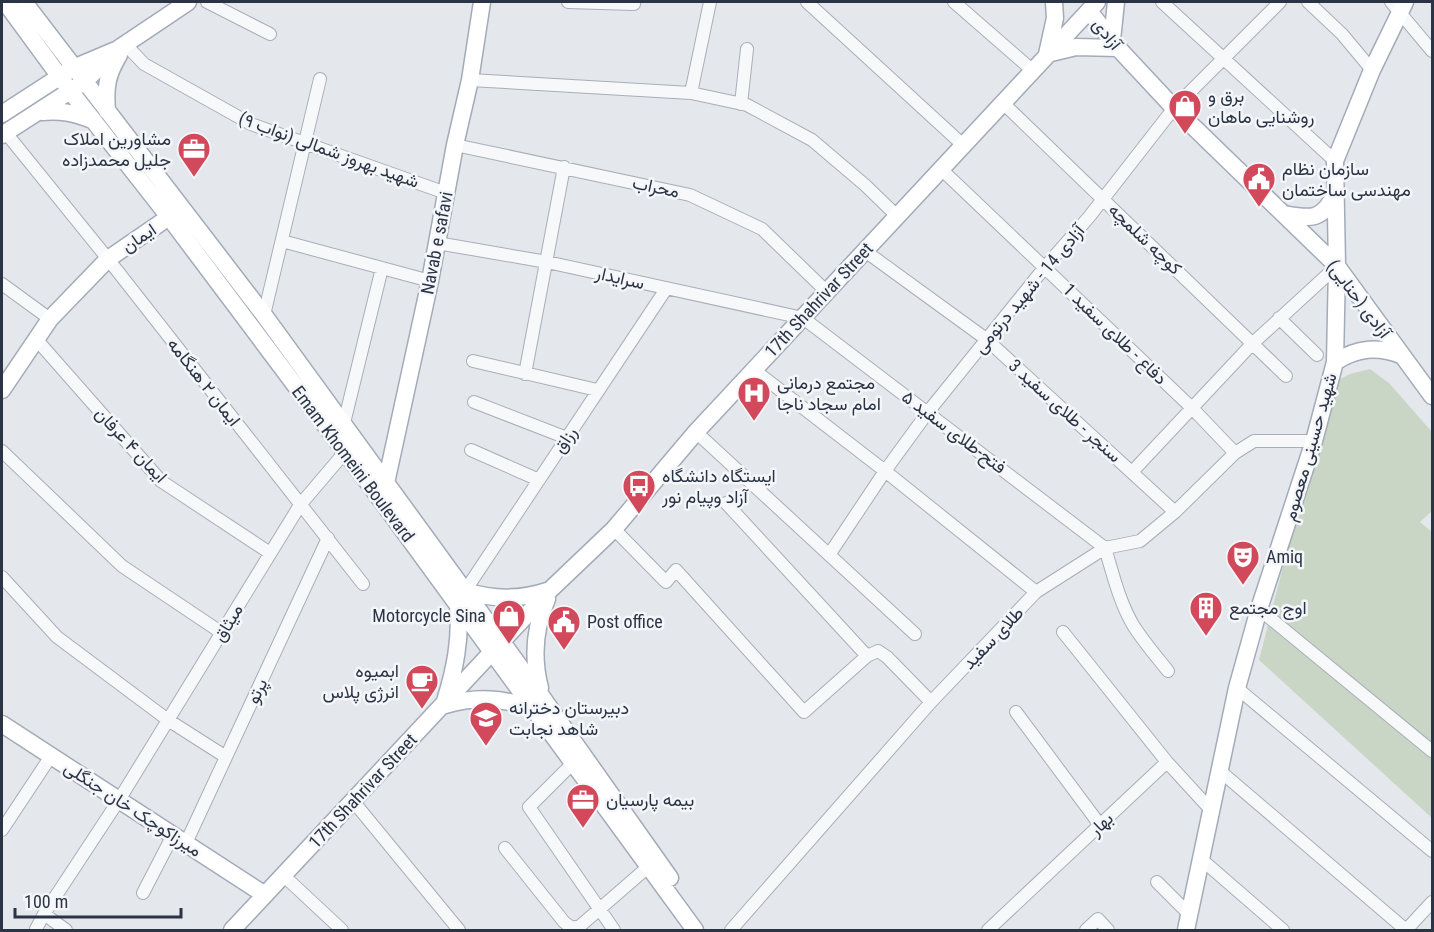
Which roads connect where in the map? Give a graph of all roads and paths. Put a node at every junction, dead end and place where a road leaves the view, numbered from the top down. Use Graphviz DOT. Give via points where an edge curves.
graph roads {
  1 [pos="5,2"];
  2 [pos="24,2"];
  3 [pos="188,2"];
  4 [pos="207,2"];
  5 [pos="482,2"];
  6 [pos="568,2"];
  7 [pos="710,2"];
  8 [pos="807,2"];
  9 [pos="954,2"];
  10 [pos="1054,2"];
  11 [pos="1116,2"];
  12 [pos="1162,2"];
  13 [pos="1280,2"];
  14 [pos="1308,2"];
  15 [pos="634,4"];
  16 [pos="1089,5"];
  17 [pos="1399,5"];
  18 [pos="270,34"];
  19 [pos="121,46"];
  20 [pos="1119,48"];
  21 [pos="747,49"];
  22 [pos="41,50"];
  23 [pos="1432,51"];
  24 [pos="1047,54"];
  25 [pos="1222,58"];
  26 [pos="1032,70"];
  27 [pos="1372,70"];
  28 [pos="66,72"];
  29 [pos="320,79"];
  30 [pos="470,80"];
  31 [pos="77,87"];
  32 [pos="691,93"];
  33 [pos="32,95"];
  34 [pos="1003,103"];
  35 [pos="741,104"];
  36 [pos="1174,108"];
  37 [pos="38,113"];
  38 [pos="2,114"];
  39 [pos="100,115"];
  40 [pos="4,134"];
  41 [pos="306,142"];
  42 [pos="455,145"];
  43 [pos="963,145"];
  44 [pos="1335,161"];
  45 [pos="564,167"];
  46 [pos="941,169"];
  47 [pos="446,193"];
  48 [pos="1335,193"];
  49 [pos="1103,199"];
  50 [pos="1284,214"];
  51 [pos="897,216"];
  52 [pos="170,217"];
  53 [pos="282,241"];
  54 [pos="437,243"];
  55 [pos="864,251"];
  56 [pos="108,259"];
  57 [pos="547,262"];
  58 [pos="1337,266"];
  59 [pos="1045,267"];
  60 [pos="382,268"];
  61 [pos="430,281"];
  62 [pos="2,284"];
  63 [pos="666,289"];
  64 [pos="826,292"];
  65 [pos="264,315"];
  66 [pos="803,318"];
  67 [pos="1279,318"];
  68 [pos="50,319"];
  69 [pos="36,339"];
  70 [pos="986,339"];
  71 [pos="1252,344"];
  72 [pos="1317,355"];
  73 [pos="1401,355"];
  74 [pos="473,362"];
  75 [pos="1335,362"];
  76 [pos="754,370"];
  77 [pos="525,374"];
  78 [pos="1286,376"];
  79 [pos="2,390"];
  80 [pos="597,390"];
  81 [pos="1432,396"];
  82 [pos="474,402"];
  83 [pos="1192,408"];
  84 [pos="928,412"];
  85 [pos="344,423"];
  86 [pos="696,432"];
  87 [pos="567,438"];
  88 [pos="1314,441"];
  89 [pos="471,450"];
  90 [pos="2,451"];
  91 [pos="345,452"];
  92 [pos="1235,453"];
  93 [pos="362,462"];
  94 [pos="885,471"];
  95 [pos="1132,472"];
  96 [pos="539,480"];
  97 [pos="381,484"];
  98 [pos="726,503"];
  99 [pos="300,505"];
  100 [pos="1175,512"];
  101 [pos="614,529"];
  102 [pos="328,538"];
  103 [pos="1105,548"];
  104 [pos="270,553"];
  105 [pos="829,555"];
  106 [pos="2,577"];
  107 [pos="363,584"];
  108 [pos="550,590"];
  109 [pos="1036,592"];
  110 [pos="462,598"];
  111 [pos="1259,609"];
  112 [pos="1063,632"];
  113 [pos="222,633"];
  114 [pos="915,634"];
  115 [pos="498,647"];
  116 [pos="867,656"];
  117 [pos="1168,671"];
  118 [pos="1237,688"];
  119 [pos="931,702"];
  120 [pos="538,703"];
  121 [pos="444,705"];
  122 [pos="1016,712"];
  123 [pos="168,720"];
  124 [pos="4,730"];
  125 [pos="1432,751"];
  126 [pos="51,756"];
  127 [pos="226,757"];
  128 [pos="574,762"];
  129 [pos="1167,762"];
  130 [pos="1220,771"];
  131 [pos="119,800"];
  132 [pos="353,801"];
  133 [pos="1211,810"];
  134 [pos="1100,825"];
  135 [pos="2,830"];
  136 [pos="179,839"];
  137 [pos="505,848"];
  138 [pos="1432,851"];
  139 [pos="1201,859"];
  140 [pos="648,867"];
  141 [pos="283,876"];
  142 [pos="1157,882"];
  143 [pos="143,893"];
  144 [pos="265,895"];
  145 [pos="1432,902"];
  146 [pos="599,909"];
  147 [pos="44,914"];
  148 [pos="1189,914"];
  149 [pos="36,930"];
  150 [pos="66,930"];
  151 [pos="232,930"];
  152 [pos="342,930"];
  153 [pos="459,930"];
  154 [pos="614,930"];
  155 [pos="695,930"];
  156 [pos="707,930"];
  157 [pos="731,930"];
  158 [pos="988,930"];
  159 [pos="1086,930"];
  160 [pos="1108,930"];
  161 [pos="1186,930"];
  162 [pos="1283,930"];
  163 [pos="1406,930"];
  1 -- 22 [label="main road, Emam Khomeini Boulevard"];
  2 -- 28 [label="main road, Emam Khomeini Boulevard"];
  3 -- 19 [label="main road"];
  4 -- 18 [label="street"];
  5 -- 30 [label="main road, Navab e safavi"];
  6 -- 15 [label="street"];
  7 -- 32 [label="street"];
  8 -- 43 [label="street"];
  9 -- 26 [label="street"];
  10 -- 24 [label="main road" via="1055,18"];
  11 -- 20 [label="main road"];
  12 -- 25 [label="street"];
  13 -- 25 [label="street, آزادی 14 - شهید درتومی"];
  14 -- 27 [label="street"];
  16 -- 20 [label="main road, آزادی"];
  16 -- 24 [label="main road, 17th Shahrivar Street"];
  17 -- 23 [label="street"];
  17 -- 27 [label="main road, شهید حسینی معصوم"];
  19 -- 28 [label="main road"];
  19 -- 31 [label="main road"];
  19 -- 39 [label="main road" via="110,70"];
  19 -- 41 [label="street, شهید بهروز شمالی (نواب ۹)" via="144,64 251,124"];
  20 -- 24 [label="main road" via="1076,48"];
  20 -- 36 [label="main road, آزادی (حنایی)"];
  21 -- 35 [label="street"];
  22 -- 28 [label="main road, Emam Khomeini Boulevard"];
  22 -- 33 [label="main road" via="43,63"];
  24 -- 26 [label="main road, 17th Shahrivar Street"];
  25 -- 36 [label="street, آزادی 14 - شهید درتومی"];
  25 -- 44 [label="street"];
  26 -- 34 [label="main road, 17th Shahrivar Street"];
  27 -- 44 [label="main road, شهید حسینی معصوم"];
  28 -- 31 [label="main road, Emam Khomeini Boulevard"];
  28 -- 33 [label="main road"];
  29 -- 41 [label="street"];
  30 -- 32 [label="street"];
  30 -- 42 [label="main road, Navab e safavi"];
  31 -- 37 [label="main road"];
  31 -- 39 [label="main road, Emam Khomeini Boulevard"];
  32 -- 35 [label="street"];
  33 -- 38 [label="main road"];
  34 -- 43 [label="main road, 17th Shahrivar Street"];
  34 -- 49 [label="street, کوچه شلمچه"];
  35 -- 51 [label="street" via="812,140"];
  36 -- 49 [label="street, آزادی 14 - شهید درتومی"];
  36 -- 50 [label="main road, آزادی (حنایی)"];
  37 -- 39 [label="main road" via="59,110"];
  37 -- 40 [label="main road"];
  39 -- 52 [label="main road, Emam Khomeini Boulevard"];
  39 -- 65 [label="main road, Emam Khomeini Boulevard"];
  40 -- 56 [label="street, ایمان ۲ هنگامه"];
  41 -- 47 [label="street, شهید بهروز شمالی (نواب ۹)"];
  41 -- 53 [label="street"];
  42 -- 45 [label="street, محراب"];
  42 -- 47 [label="main road, Navab e safavi"];
  43 -- 46 [label="main road, 17th Shahrivar Street"];
  44 -- 48 [label="main road, شهید حسینی معصوم"];
  45 -- 57 [label="street"];
  45 -- 64 [label="street, محراب" via="690,195 762,229"];
  46 -- 51 [label="main road, 17th Shahrivar Street"];
  46 -- 59 [label="street, دفاع - طلای سفید 1"];
  47 -- 54 [label="main road, Navab e safavi"];
  48 -- 50 [label="main road" via="1322,214 1310,218"];
  48 -- 58 [label="main road, شهید حسینی معصوم"];
  49 -- 59 [label="street, آزادی 14 - شهید درتومی"];
  49 -- 71 [label="street, کوچه شلمچه"];
  50 -- 58 [label="main road, آزادی (حنایی)"];
  51 -- 55 [label="main road, 17th Shahrivar Street"];
  52 -- 56 [label="main road, ایمان"];
  52 -- 91 [label="main road, Emam Khomeini Boulevard"];
  53 -- 60 [label="street"];
  53 -- 65 [label="street"];
  54 -- 57 [label="street, سرایدار"];
  54 -- 61 [label="main road, Navab e safavi"];
  55 -- 64 [label="main road, 17th Shahrivar Street"];
  55 -- 70 [label="street, سنجر - طلای سفید 3"];
  56 -- 68 [label="main road, ایمان"];
  56 -- 99 [label="street, ایمان ۲ هنگامه"];
  57 -- 63 [label="street, سرایدار"];
  57 -- 77 [label="street"];
  58 -- 67 [label="street"];
  58 -- 73 [label="main road, آزادی (حنایی)"];
  58 -- 75 [label="main road, شهید حسینی معصوم"];
  59 -- 70 [label="street, آزادی 14 - شهید درتومی"];
  59 -- 83 [label="street, دفاع - طلای سفید 1"];
  60 -- 61 [label="street"];
  60 -- 85 [label="street"];
  61 -- 97 [label="main road, Navab e safavi"];
  62 -- 68 [label="street"];
  63 -- 66 [label="street, سرایدار"];
  63 -- 80 [label="street, رزاق"];
  64 -- 66 [label="main road, 17th Shahrivar Street"];
  65 -- 85 [label="main road, Emam Khomeini Boulevard"];
  66 -- 76 [label="main road, 17th Shahrivar Street"];
  66 -- 84 [label="street, فتح-طلای سفید ۵"];
  67 -- 71 [label="street"];
  67 -- 72 [label="street"];
  68 -- 69 [label="main road, ایمان"];
  69 -- 79 [label="main road, ایمان"];
  69 -- 104 [label="street, ایمان ۴ عرفان" via="161,481"];
  70 -- 84 [label="street, آزادی 14 - شهید درتومی"];
  70 -- 95 [label="street, سنجر - طلای سفید 3"];
  71 -- 78 [label="street, کوچه شلمچه"];
  71 -- 83 [label="street"];
  73 -- 75 [label="main road" via="1367,349"];
  73 -- 81 [label="main road, آزادی (حنایی)"];
  74 -- 77 [label="street"];
  75 -- 88 [label="main road, شهید حسینی معصوم"];
  76 -- 86 [label="main road, 17th Shahrivar Street"];
  76 -- 94 [label="street"];
  77 -- 80 [label="street"];
  80 -- 87 [label="street, رزاق"];
  82 -- 87 [label="street"];
  83 -- 92 [label="street, دفاع - طلای سفید 1"];
  83 -- 95 [label="street"];
  84 -- 94 [label="street, آزادی 14 - شهید درتومی"];
  84 -- 103 [label="street, فتح-طلای سفید ۵"];
  85 -- 93 [label="main road, Emam Khomeini Boulevard"];
  86 -- 101 [label="main road, 17th Shahrivar Street"];
  86 -- 105 [label="street"];
  87 -- 96 [label="street, رزاق"];
  88 -- 92 [label="street, طلای سفید" via="1254,441"];
  88 -- 111 [label="main road, شهید حسینی معصوم"];
  89 -- 96 [label="street"];
  90 -- 113 [label="street" via="123,566"];
  91 -- 93 [label="main road, Emam Khomeini Boulevard"];
  91 -- 99 [label="street, میثاق"];
  92 -- 100 [label="street, طلای سفید"];
  93 -- 97 [label="main road, Emam Khomeini Boulevard"];
  94 -- 105 [label="street, آزادی 14 - شهید درتومی"];
  94 -- 109 [label="street"];
  95 -- 100 [label="street, سنجر - طلای سفید 3"];
  96 -- 110 [label="street, رزاق"];
  97 -- 110 [label="main road, Emam Khomeini Boulevard"];
  98 -- 116 [label="street"];
  99 -- 102 [label="street, ایمان ۲ هنگامه"];
  99 -- 104 [label="street, میثاق"];
  100 -- 103 [label="street, طلای سفید" via="1140,541"];
  101 -- 108 [label="main road, 17th Shahrivar Street"];
  101 -- 116 [label="street" via="666,582 676,570 804,712"];
  102 -- 107 [label="street, ایمان ۲ هنگامه"];
  102 -- 127 [label="street, پرتو"];
  103 -- 109 [label="street, طلای سفید"];
  103 -- 117 [label="street" via="1134,626"];
  104 -- 113 [label="street, میثاق"];
  105 -- 114 [label="street"];
  106 -- 123 [label="street" via="57,637"];
  108 -- 110 [label="main road" via="525,597"];
  108 -- 115 [label="main road, 17th Shahrivar Street"];
  108 -- 120 [label="main road" via="535,642"];
  109 -- 119 [label="street, طلای سفید"];
  110 -- 115 [label="main road, Emam Khomeini Boulevard"];
  110 -- 121 [label="main road" via="457,655"];
  111 -- 118 [label="main road, شهید حسینی معصوم"];
  111 -- 125 [label="street"];
  112 -- 129 [label="street"];
  113 -- 123 [label="street, میثاق"];
  115 -- 120 [label="main road, Emam Khomeini Boulevard"];
  115 -- 121 [label="main road, 17th Shahrivar Street"];
  116 -- 119 [label="street" via="878,651 887,657"];
  118 -- 130 [label="main road, شهید حسینی معصوم"];
  118 -- 138 [label="street"];
  119 -- 157 [label="street, طلای سفید"];
  120 -- 121 [label="main road" via="489,698"];
  120 -- 128 [label="main road, Emam Khomeini Boulevard"];
  120 -- 156 [label="main road, Emam Khomeini Boulevard"];
  121 -- 132 [label="main road, 17th Shahrivar Street"];
  122 -- 134 [label="street"];
  123 -- 127 [label="street"];
  123 -- 131 [label="street, میثاق"];
  124 -- 126 [label="main road, میرزاکوچک خان جنگلی"];
  126 -- 131 [label="main road, میرزاکوچک خان جنگلی"];
  126 -- 135 [label="street"];
  127 -- 136 [label="street, پرتو"];
  128 -- 140 [label="main road, Emam Khomeini Boulevard"];
  128 -- 146 [label="street" via="529,807"];
  129 -- 133 [label="street"];
  129 -- 134 [label="street, بهار"];
  130 -- 133 [label="main road, شهید حسینی معصوم"];
  130 -- 163 [label="street"];
  131 -- 136 [label="main road, میرزاکوچک خان جنگلی"];
  131 -- 147 [label="street, میثاق"];
  132 -- 141 [label="main road, 17th Shahrivar Street"];
  132 -- 153 [label="street"];
  133 -- 139 [label="main road, شهید حسینی معصوم"];
  134 -- 158 [label="street, بهار"];
  136 -- 143 [label="street, پرتو"];
  136 -- 144 [label="main road, میرزاکوچک خان جنگلی"];
  137 -- 146 [label="street" via="572,928"];
  139 -- 148 [label="main road, شهید حسینی معصوم"];
  139 -- 162 [label="street"];
  140 -- 146 [label="street"];
  140 -- 155 [label="main road, Emam Khomeini Boulevard"];
  141 -- 144 [label="main road, 17th Shahrivar Street"];
  141 -- 152 [label="street"];
  142 -- 148 [label="street"];
  144 -- 151 [label="main road, 17th Shahrivar Street"];
  145 -- 163 [label="street"];
  146 -- 154 [label="street"];
  147 -- 149 [label="street, میثاق"];
  147 -- 150 [label="street"];
  148 -- 161 [label="main road, شهید حسینی معصوم"];
  159 -- 160 [label="street" via="1098,919"];
}
